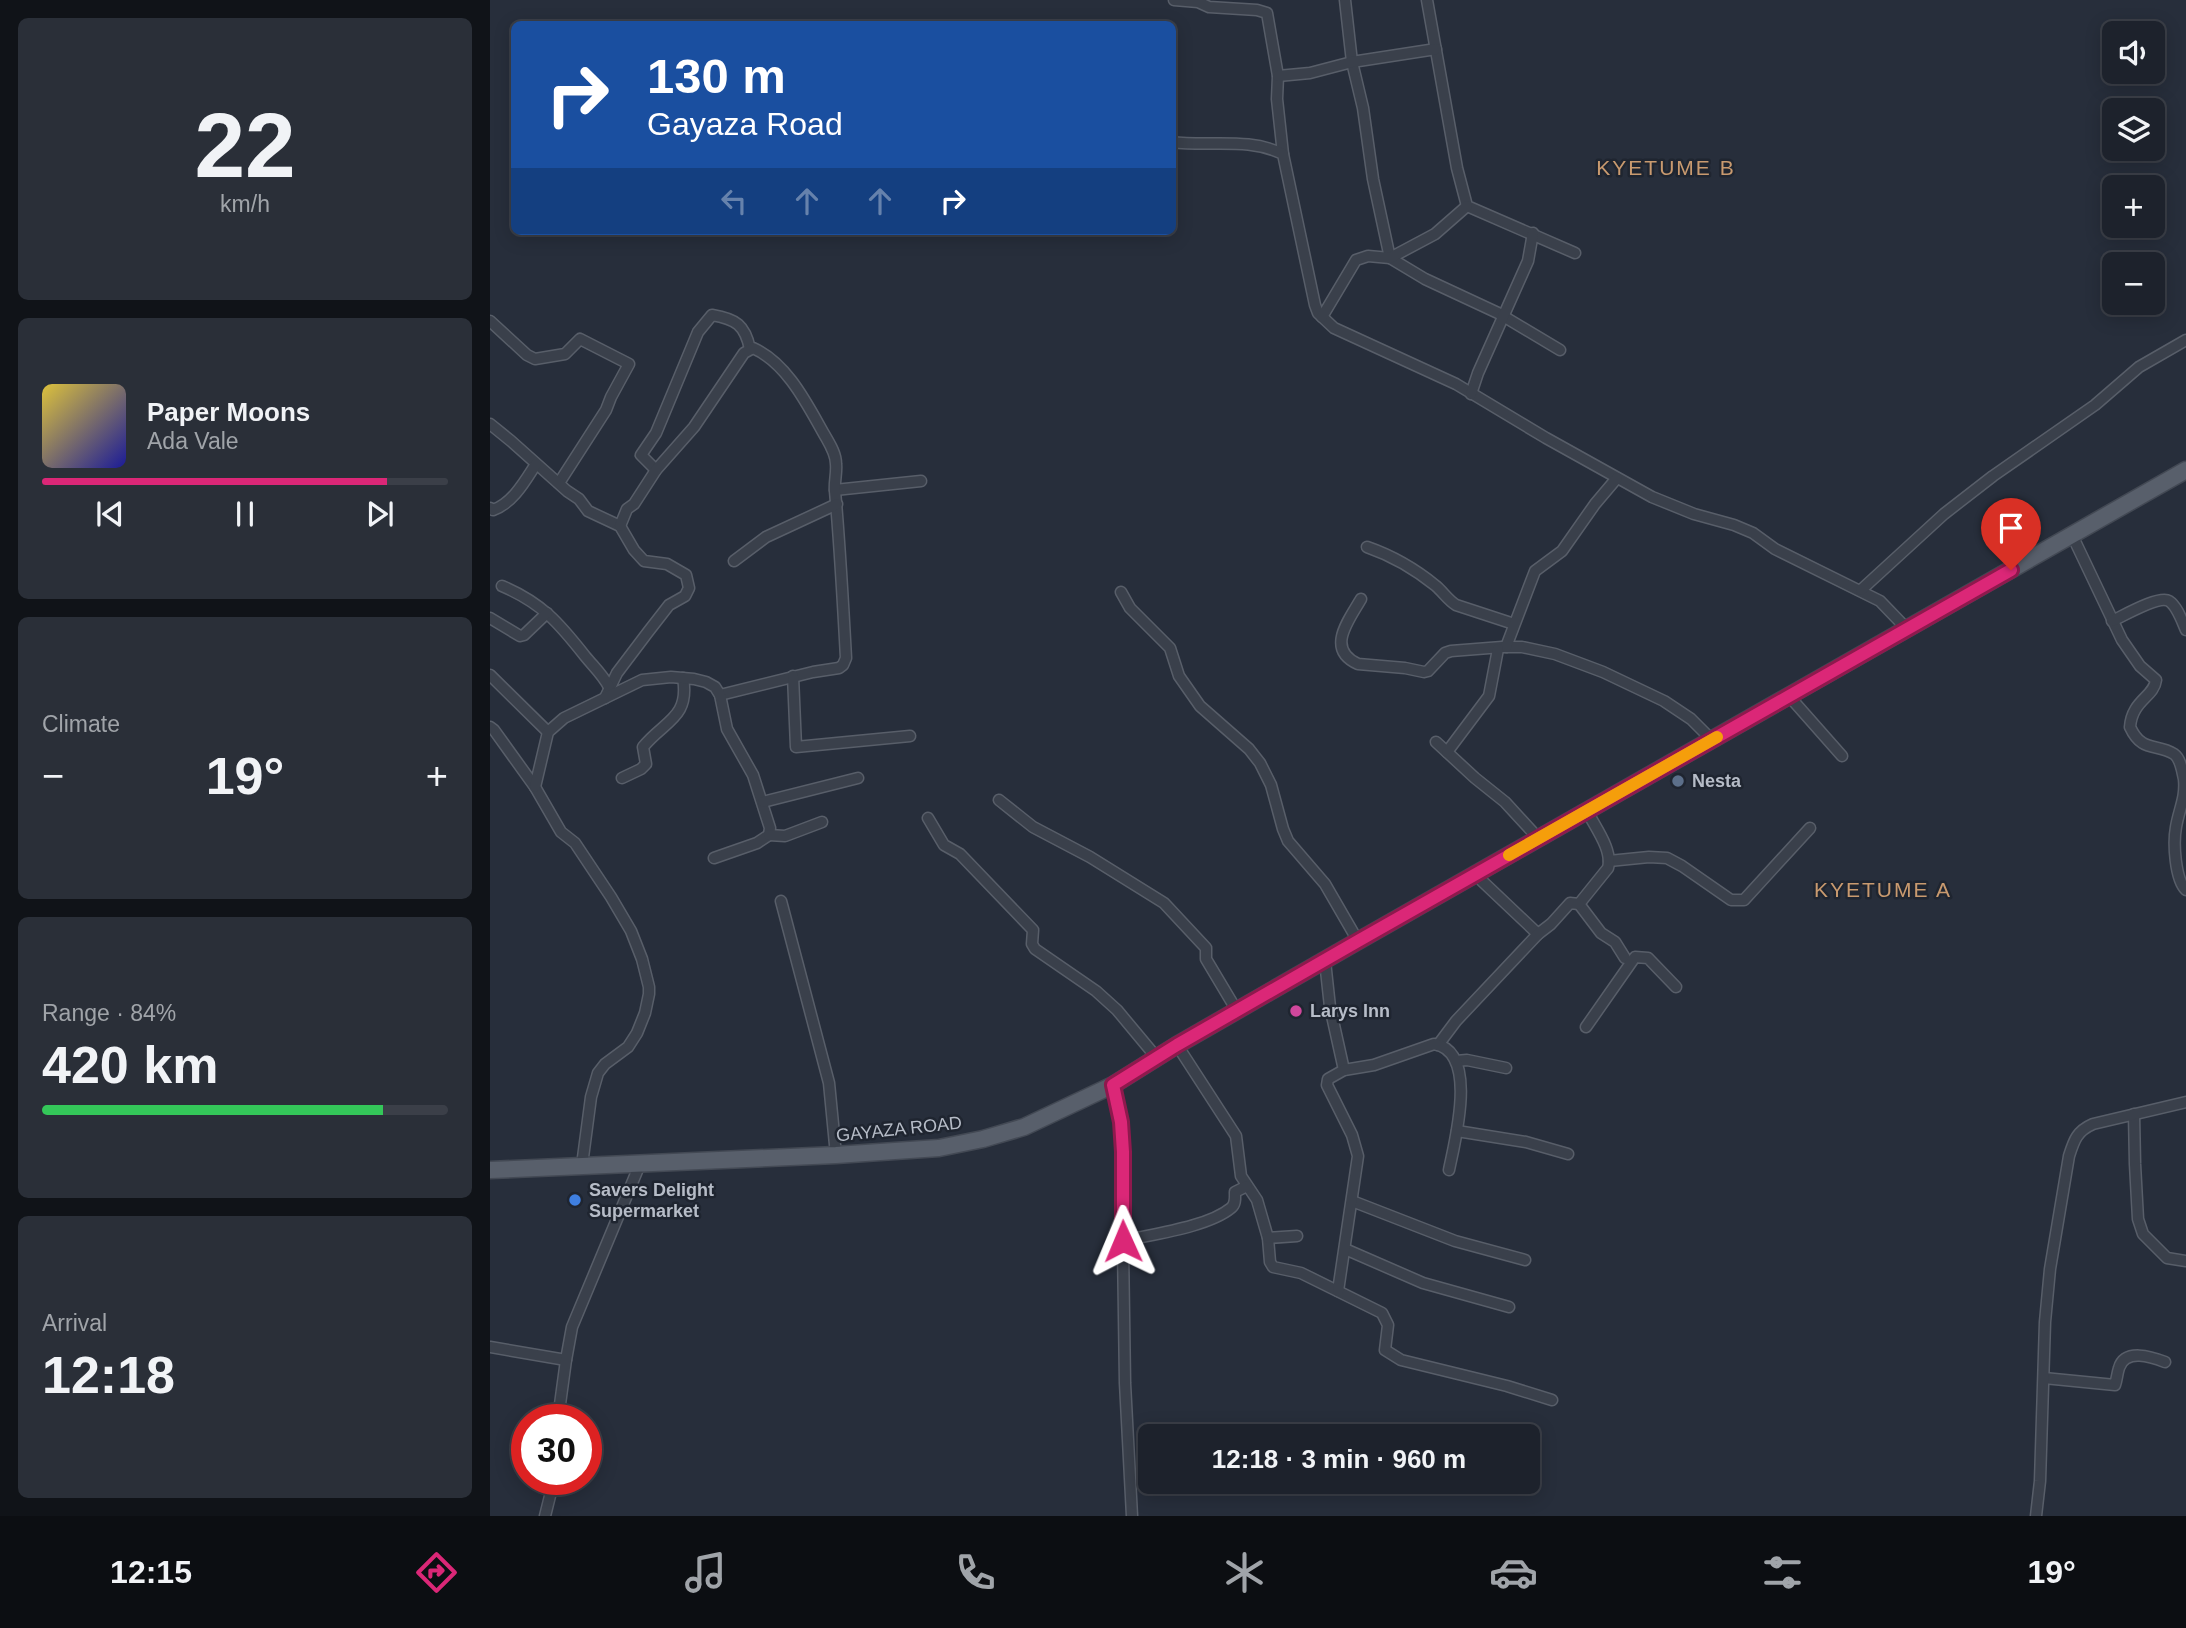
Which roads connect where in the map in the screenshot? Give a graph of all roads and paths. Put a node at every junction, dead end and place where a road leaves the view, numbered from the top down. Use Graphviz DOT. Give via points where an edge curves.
graph roads {
  1 [pos="1174,0"];
  2 [pos="1263,0"];
  3 [pos="1345,0"];
  4 [pos="1427,0"];
  5 [pos="1267,13"];
  6 [pos="1436,49"];
  7 [pos="1352,62"];
  8 [pos="1278,76"];
  9 [pos="1176,142"];
  10 [pos="1283,154"];
  11 [pos="1467,206"];
  12 [pos="1534,233"];
  13 [pos="1575,253"];
  14 [pos="1390,258"];
  15 [pos="1322,317"];
  16 [pos="1504,317"];
  17 [pos="490,321"];
  18 [pos="2186,340"];
  19 [pos="750,349"];
  20 [pos="1560,350"];
  21 [pos="1471,394"];
  22 [pos="490,424"];
  23 [pos="536,464"];
  24 [pos="656,470"];
  25 [pos="2186,470"];
  26 [pos="1618,478"];
  27 [pos="921,481"];
  28 [pos="559,483"];
  29 [pos="835,490"];
  30 [pos="837,504"];
  31 [pos="490,508"];
  32 [pos="620,526"];
  33 [pos="2072,535"];
  34 [pos="1367,547"];
  35 [pos="734,561"];
  36 [pos="502,586"];
  37 [pos="1861,590"];
  38 [pos="1121,592"];
  39 [pos="1361,599"];
  40 [pos="547,613"];
  41 [pos="490,618"];
  42 [pos="2112,621"];
  43 [pos="1514,624"];
  44 [pos="1906,628"];
  45 [pos="2186,630"];
  46 [pos="1502,648"];
  47 [pos="490,676"];
  48 [pos="793,676"];
  49 [pos="683,678"];
  50 [pos="609,687"];
  51 [pos="720,695"];
  52 [pos="1789,696"];
  53 [pos="605,698"];
  54 [pos="490,727"];
  55 [pos="548,733"];
  56 [pos="910,736"];
  57 [pos="1712,740"];
  58 [pos="1436,742"];
  59 [pos="1447,752"];
  60 [pos="1842,756"];
  61 [pos="622,778"];
  62 [pos="858,778"];
  63 [pos="535,787"];
  64 [pos="999,800"];
  65 [pos="763,802"];
  66 [pos="1587,811"];
  67 [pos="928,818"];
  68 [pos="822,822"];
  69 [pos="1810,828"];
  70 [pos="769,835"];
  71 [pos="1538,838"];
  72 [pos="714,858"];
  73 [pos="1609,862"];
  74 [pos="1482,881"];
  75 [pos="2186,890"];
  76 [pos="781,901"];
  77 [pos="1579,904"];
  78 [pos="1538,934"];
  79 [pos="1358,941"];
  80 [pos="1625,958"];
  81 [pos="1325,961"];
  82 [pos="1676,986"];
  83 [pos="1237,1011"];
  84 [pos="1586,1027"];
  85 [pos="1177,1045"];
  86 [pos="1438,1045"];
  87 [pos="1157,1058"];
  88 [pos="1456,1062"];
  89 [pos="1506,1068"];
  90 [pos="1343,1070"];
  91 [pos="1113,1085"];
  92 [pos="2186,1102"];
  93 [pos="2134,1114"];
  94 [pos="1457,1131"];
  95 [pos="1568,1154"];
  96 [pos="836,1155"];
  97 [pos="640,1164"];
  98 [pos="582,1165"];
  99 [pos="490,1170"];
  100 [pos="1449,1170"];
  101 [pos="1247,1185"];
  102 [pos="1352,1200"];
  103 [pos="1297,1236"];
  104 [pos="1268,1238"];
  105 [pos="1123,1241"];
  106 [pos="1345,1249"];
  107 [pos="1525,1259"];
  108 [pos="2186,1261"];
  109 [pos="1338,1291"];
  110 [pos="1509,1307"];
  111 [pos="490,1347"];
  112 [pos="566,1360"];
  113 [pos="2165,1362"];
  114 [pos="2044,1378"];
  115 [pos="1552,1400"];
  116 [pos="560,1404"];
  117 [pos="550,1495"];
  118 [pos="545,1516"];
  119 [pos="1132,1516"];
  120 [pos="2036,1516"];
  1 -- 5 [label="street"];
  2 -- 5 [label="street"];
  3 -- 7 [label="street"];
  4 -- 6 [label="street"];
  5 -- 8 [label="street"];
  6 -- 7 [label="street"];
  6 -- 11 [label="street"];
  7 -- 8 [label="street"];
  7 -- 14 [label="street"];
  8 -- 10 [label="street"];
  9 -- 10 [label="street" via="1241,143"];
  10 -- 15 [label="street" via="1315,305"];
  11 -- 12 [label="street"];
  11 -- 14 [label="street" via="1435,234"];
  12 -- 13 [label="street"];
  12 -- 16 [label="street" via="1528,261"];
  14 -- 15 [label="street" via="1356,260"];
  14 -- 16 [label="street"];
  15 -- 21 [label="street" via="1334,328"];
  16 -- 20 [label="street"];
  16 -- 21 [label="street"];
  17 -- 28 [label="street" via="536,359 565,354 580,339 629,364"];
  18 -- 37 [label="street" via="2138,366 2095,405 1993,476"];
  19 -- 24 [label="street" via="694,427"];
  19 -- 24 [label="street" via="746,331 735,323 715,315 705,321 656,433 641,455"];
  19 -- 29 [label="street" via="779,368 814,415 836,462"];
  21 -- 26 [label="street"];
  22 -- 23 [label="street"];
  23 -- 28 [label="street"];
  23 -- 31 [label="street" via="502,507"];
  24 -- 32 [label="street"];
  25 -- 33 [label="main road, GAYAZA ROAD"];
  26 -- 37 [label="street" via="1671,505 1746,530"];
  26 -- 43 [label="street" via="1562,551 1535,571"];
  27 -- 29 [label="street"];
  28 -- 32 [label="street" via="588,511"];
  29 -- 30 [label="street"];
  30 -- 35 [label="street" via="766,537"];
  30 -- 48 [label="street" via="846,657 839,668"];
  32 -- 50 [label="street" via="639,556 685,575 689,588 685,596 669,604"];
  33 -- 42 [label="street"];
  33 -- 44 [label="main road, GAYAZA ROAD"];
  34 -- 43 [label="street" via="1404,562 1456,605"];
  36 -- 40 [label="street"];
  37 -- 44 [label="street" via="1880,601"];
  38 -- 79 [label="street" via="1129,607 1170,648 1179,676 1200,706 1259,763 1271,785 1288,841 1325,884"];
  39 -- 46 [label="street" via="1340,642 1352,662 1424,672 1451,651"];
  40 -- 41 [label="street" via="520,636"];
  40 -- 50 [label="street"];
  42 -- 45 [label="street" via="2164,599"];
  42 -- 75 [label="street" via="2140,666 2156,680 2154,689 2137,704 2130,727 2145,745 2174,754 2181,765 2185,795 2175,841 2180,883"];
  43 -- 46 [label="street"];
  44 -- 52 [label="main road, GAYAZA ROAD"];
  46 -- 57 [label="street" via="1555,654 1603,672 1670,705"];
  46 -- 59 [label="street" via="1489,696"];
  47 -- 55 [label="street"];
  48 -- 51 [label="street"];
  48 -- 56 [label="street" via="796,747"];
  49 -- 51 [label="street" via="706,682"];
  49 -- 53 [label="street" via="642,680"];
  49 -- 61 [label="street" via="680,713 643,747 646,764"];
  50 -- 53 [label="street"];
  51 -- 65 [label="street" via="727,729"];
  52 -- 57 [label="main road, GAYAZA ROAD"];
  52 -- 60 [label="street"];
  53 -- 55 [label="street" via="564,718"];
  54 -- 63 [label="street"];
  55 -- 63 [label="street"];
  57 -- 66 [label="main road, GAYAZA ROAD"];
  58 -- 59 [label="street"];
  59 -- 71 [label="street"];
  62 -- 65 [label="street"];
  63 -- 98 [label="street" via="631,931 649,986 637,1033 598,1073"];
  64 -- 83 [label="street" via="1032,827 1164,903 1206,948 1206,959"];
  65 -- 70 [label="street"];
  66 -- 71 [label="main road, GAYAZA ROAD"];
  66 -- 73 [label="street"];
  67 -- 87 [label="street" via="944,845 960,854 1033,930 1035,949 1117,1010"];
  68 -- 70 [label="street" via="785,836"];
  69 -- 73 [label="street" via="1744,900 1731,900 1667,858"];
  70 -- 72 [label="street" via="757,844"];
  71 -- 79 [label="main road, GAYAZA ROAD"];
  73 -- 77 [label="street"];
  74 -- 78 [label="street"];
  76 -- 96 [label="street" via="829,1083"];
  77 -- 78 [label="street" via="1570,903"];
  77 -- 80 [label="street"];
  78 -- 86 [label="street"];
  79 -- 81 [label="main road, GAYAZA ROAD"];
  81 -- 83 [label="main road, GAYAZA ROAD"];
  81 -- 90 [label="street"];
  82 -- 84 [label="street" via="1648,958 1635,957"];
  83 -- 85 [label="main road, GAYAZA ROAD"];
  85 -- 87 [label="main road, GAYAZA ROAD"];
  85 -- 101 [label="street" via="1236,1136 1241,1176"];
  86 -- 88 [label="street"];
  86 -- 90 [label="street"];
  87 -- 91 [label="main road, GAYAZA ROAD"];
  88 -- 89 [label="street"];
  88 -- 94 [label="street" via="1461,1074"];
  90 -- 102 [label="street" via="1327,1083 1357,1156"];
  91 -- 96 [label="main road, GAYAZA ROAD" via="1024,1127 983,1139 939,1148"];
  91 -- 105 [label="street" via="1123,1152"];
  92 -- 93 [label="street"];
  93 -- 108 [label="street" via="2138,1219 2143,1234 2167,1258"];
  93 -- 114 [label="street" via="2081,1129 2074,1139 2050,1269"];
  94 -- 95 [label="street"];
  94 -- 100 [label="street"];
  96 -- 97 [label="main road, GAYAZA ROAD"];
  97 -- 98 [label="main road, GAYAZA ROAD"];
  97 -- 112 [label="street" via="572,1327"];
  98 -- 99 [label="main road, GAYAZA ROAD"];
  101 -- 104 [label="street" via="1257,1200"];
  101 -- 105 [label="street" via="1235,1192 1231,1208 1201,1223"];
  102 -- 106 [label="street"];
  102 -- 107 [label="street" via="1455,1241"];
  103 -- 104 [label="street"];
  104 -- 109 [label="street" via="1273,1267 1301,1273"];
  105 -- 119 [label="street"];
  106 -- 109 [label="street"];
  106 -- 110 [label="street" via="1423,1283"];
  109 -- 115 [label="street" via="1376,1308 1386,1318 1386,1353"];
  111 -- 112 [label="street"];
  112 -- 116 [label="street"];
  113 -- 114 [label="street" via="2131,1356 2119,1366 2115,1385"];
  114 -- 120 [label="street"];
  117 -- 118 [label="street"];
}
